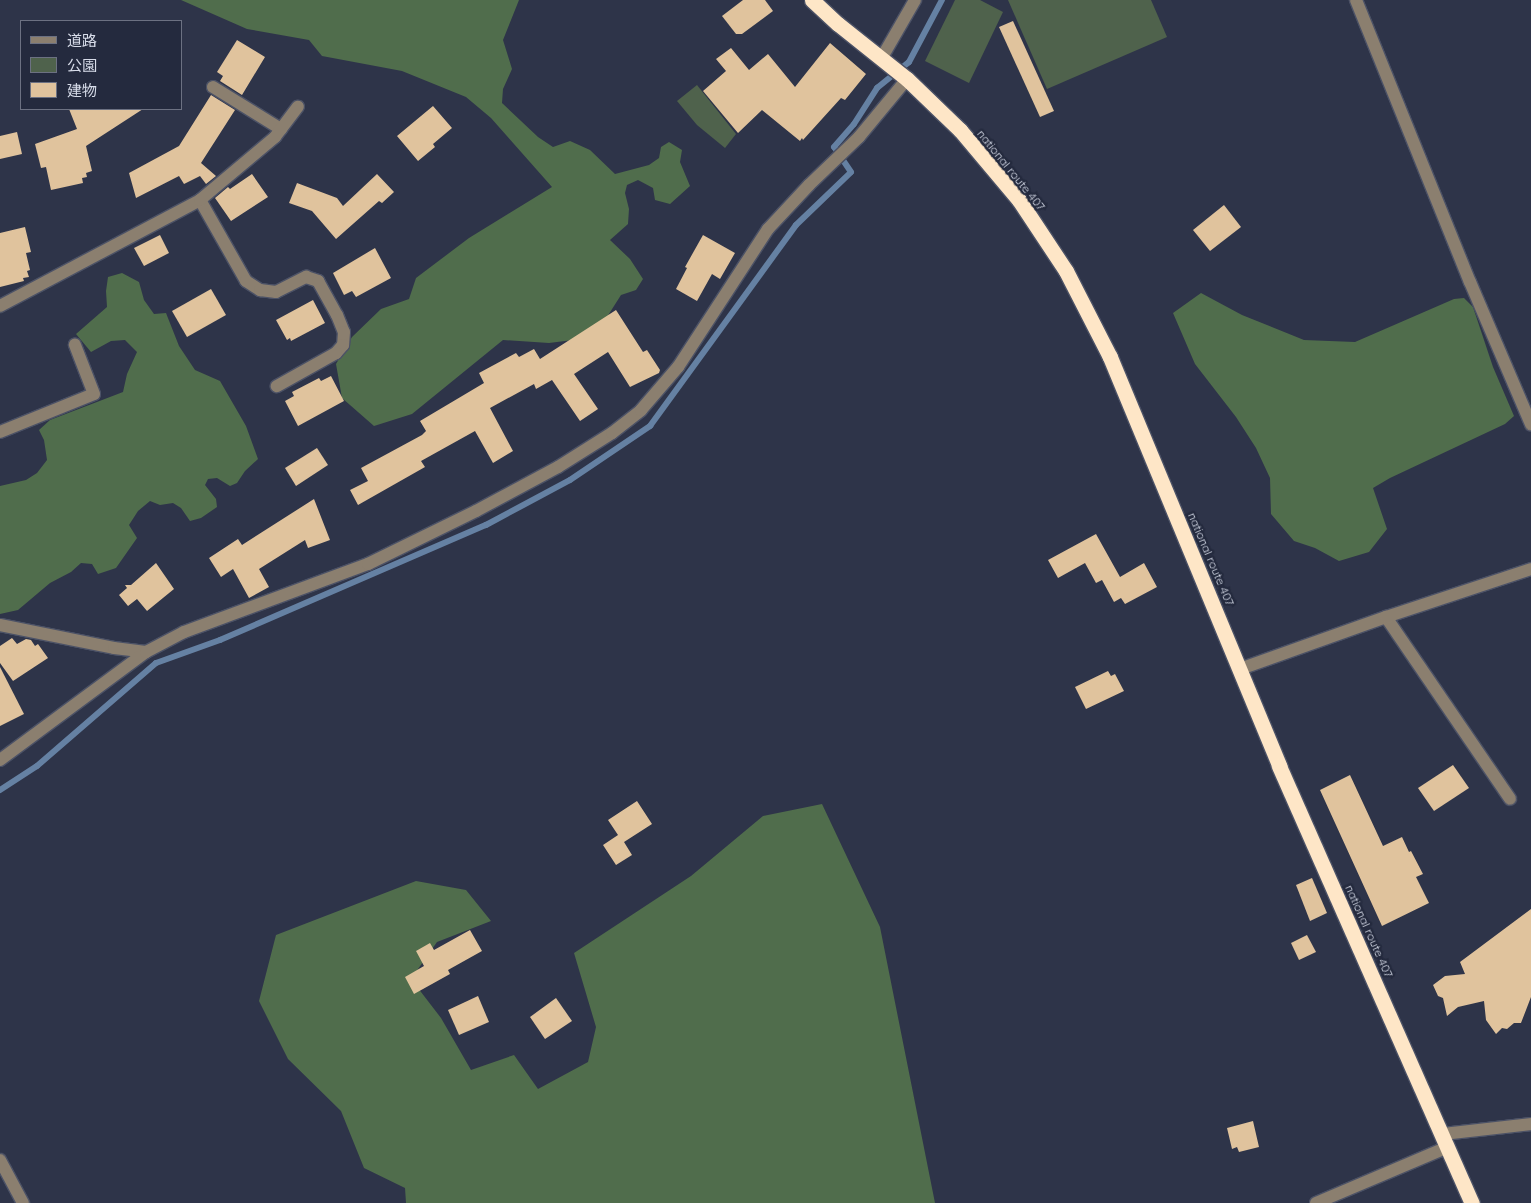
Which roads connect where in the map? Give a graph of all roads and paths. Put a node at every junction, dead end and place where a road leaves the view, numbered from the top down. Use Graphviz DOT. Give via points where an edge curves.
graph roads {
  1 [pos="812,0"];
  2 [pos="915,0"];
  3 [pos="1356,0"];
  4 [pos="881,59"];
  5 [pos="907,80"];
  6 [pos="213,87"];
  7 [pos="298,106"];
  8 [pos="281,128"];
  9 [pos="200,200"];
  10 [pos="0,306"];
  11 [pos="75,345"];
  12 [pos="277,386"];
  13 [pos="1531,424"];
  14 [pos="0,432"];
  15 [pos="1531,569"];
  16 [pos="1386,617"];
  17 [pos="0,625"];
  18 [pos="146,652"];
  19 [pos="1240,669"];
  20 [pos="0,760"];
  21 [pos="1510,799"];
  22 [pos="1531,1124"];
  23 [pos="1445,1140"];
  24 [pos="0,1160"];
  25 [pos="23,1203"];
  26 [pos="1316,1203"];
  27 [pos="1472,1203"];
  1 -- 4 [label="highway, national route 407"];
  2 -- 4 [label="street"];
  3 -- 13 [label="street"];
  4 -- 5 [label="highway, national route 407"];
  5 -- 18 [label="street" via="859,137 768,229 678,367 640,410 612,432 558,467 368,564 184,632"];
  5 -- 19 [label="highway, national route 407" via="960,130 1008,186 1066,271 1110,357"];
  6 -- 8 [label="street"];
  7 -- 8 [label="street"];
  8 -- 9 [label="street" via="275,137"];
  9 -- 10 [label="street"];
  9 -- 12 [label="street" via="246,281 260,290 276,292 306,277 318,281 337,315 344,332 343,345"];
  11 -- 14 [label="street" via="94,394"];
  15 -- 16 [label="street"];
  16 -- 19 [label="street"];
  16 -- 21 [label="street"];
  17 -- 18 [label="street"];
  18 -- 20 [label="street"];
  19 -- 23 [label="highway, national route 407" via="1279,766"];
  22 -- 23 [label="street"];
  23 -- 26 [label="street"];
  23 -- 27 [label="highway, national route 407"];
  24 -- 25 [label="street"];
}
